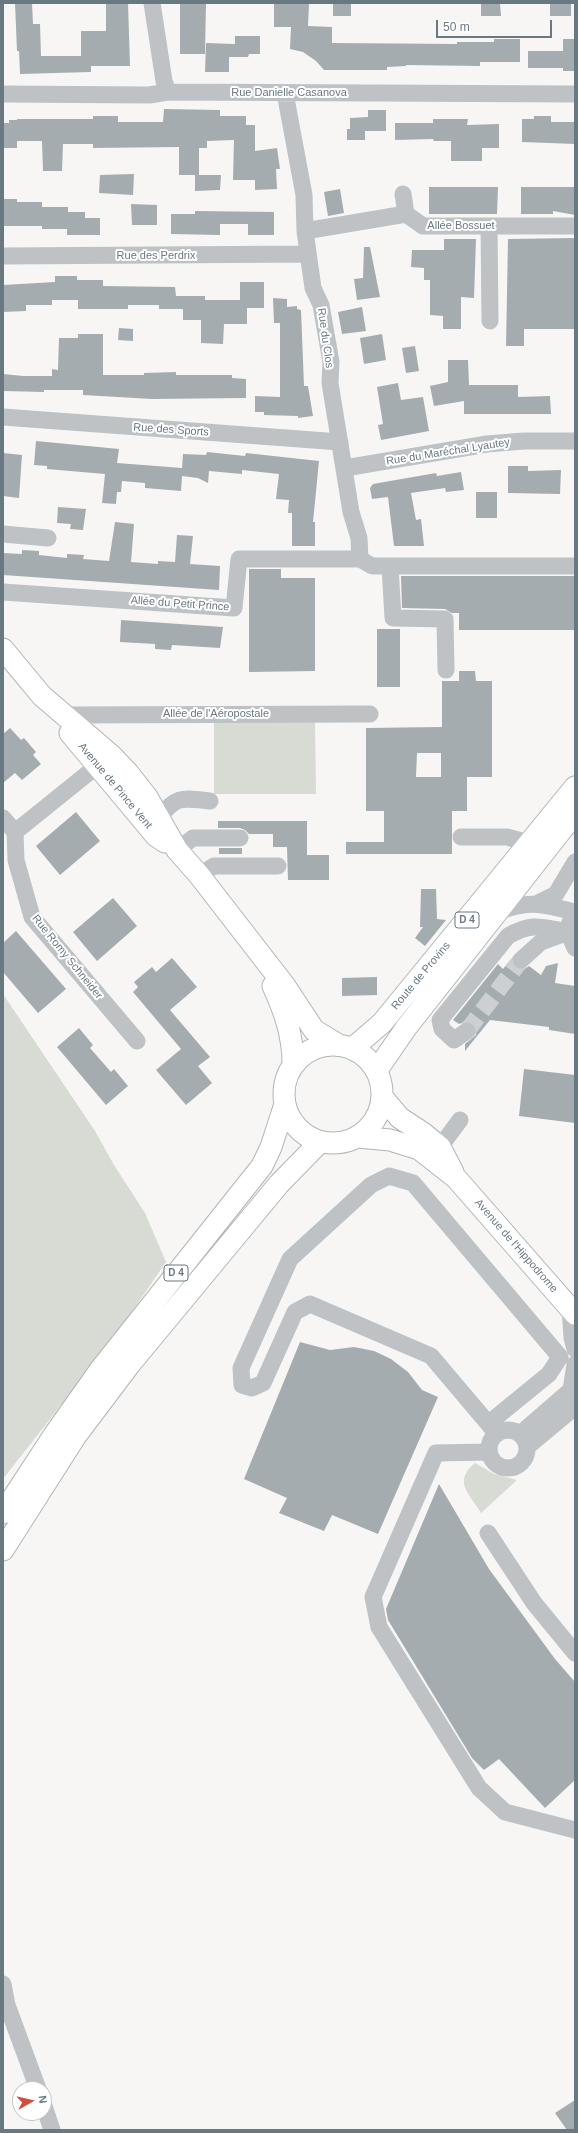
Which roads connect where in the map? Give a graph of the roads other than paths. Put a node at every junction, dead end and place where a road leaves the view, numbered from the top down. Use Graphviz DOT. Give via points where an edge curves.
graph roads {
  1 [pos="152,3"];
  2 [pos="4,92"];
  3 [pos="168,92"];
  4 [pos="285,93"];
  5 [pos="575,94"];
  6 [pos="403,194"];
  7 [pos="406,214"];
  8 [pos="489,226"];
  9 [pos="575,226"];
  10 [pos="305,231"];
  11 [pos="308,254"];
  12 [pos="3,256"];
  13 [pos="490,321"];
  14 [pos="3,417"];
  15 [pos="575,441"];
  16 [pos="340,442"];
  17 [pos="345,468"];
  18 [pos="3,534"];
  19 [pos="48,538"];
  20 [pos="360,559"];
  21 [pos="390,566"];
  22 [pos="575,566"];
  23 [pos="3,592"];
  24 [pos="3,649"];
  25 [pos="446,670"];
  26 [pos="370,714"];
  27 [pos="62,715"];
  28 [pos="97,766"];
  29 [pos="575,787"];
  30 [pos="210,801"];
  31 [pos="575,813"];
  32 [pos="3,818"];
  33 [pos="159,818"];
  34 [pos="15,832"];
  35 [pos="461,837"];
  36 [pos="240,838"];
  37 [pos="529,843"];
  38 [pos="177,850"];
  39 [pos="575,862"];
  40 [pos="278,866"];
  41 [pos="199,875"];
  42 [pos="538,903"];
  43 [pos="499,912"];
  44 [pos="574,912"];
  45 [pos="568,932"];
  46 [pos="575,948"];
  47 [pos="259,955"];
  48 [pos="521,960"];
  49 [pos="467,1031"];
  50 [pos="137,1041"];
  51 [pos="345,1046"];
  52 [pos="293,1064"];
  53 [pos="377,1070"];
  54 [pos="383,1098"];
  55 [pos="285,1104"];
  56 [pos="460,1120"];
  57 [pos="358,1137"];
  58 [pos="320,1142"];
  59 [pos="440,1147"];
  60 [pos="456,1178"];
  61 [pos="572,1311"];
  62 [pos="575,1349"];
  63 [pos="575,1364"];
  64 [pos="573,1389"];
  65 [pos="575,1407"];
  66 [pos="493,1429"];
  67 [pos="524,1441"];
  68 [pos="489,1452"];
  69 [pos="3,1513"];
  70 [pos="488,1534"];
  71 [pos="3,1550"];
  72 [pos="575,1652"];
  73 [pos="575,1830"];
  74 [pos="3,1984"];
  75 [pos="35,2081"];
  1 -- 3 [label="street"];
  2 -- 3 [label="street, Rue Danielle Casanova" via="149,95"];
  3 -- 4 [label="street, Rue Danielle Casanova"];
  4 -- 5 [label="street, Rue Danielle Casanova"];
  4 -- 10 [label="street, Rue du Clos" via="304,195"];
  6 -- 7 [label="street"];
  7 -- 8 [label="street, Allée Bossuet" via="423,226"];
  7 -- 10 [label="street"];
  8 -- 9 [label="street, Allée Bossuet"];
  8 -- 13 [label="street"];
  10 -- 11 [label="street, Rue du Clos"];
  11 -- 12 [label="street, Rue des Perdrix"];
  11 -- 16 [label="street, Rue du Clos" via="314,288 321,305 331,362 330,383"];
  14 -- 16 [label="street, Rue des Sports"];
  15 -- 17 [label="street, Rue du Maréchal Lyautey" via="487,444"];
  16 -- 17 [label="street, Rue du Clos"];
  17 -- 20 [label="street, Rue du Clos" via="351,512 359,538"];
  18 -- 19 [label="street"];
  20 -- 21 [label="street" via="372,566"];
  20 -- 23 [label="street, Allée du Petit Prince" via="239,559 234,608"];
  21 -- 22 [label="street"];
  21 -- 25 [label="street" via="393,618 445,619"];
  24 -- 27 [label="main road, Avenue de Pince Vent" via="42,696"];
  26 -- 27 [label="street, Allée de l'Aéropostale"];
  27 -- 28 [label="main road, Avenue de Pince Vent" via="65,726"];
  27 -- 33 [label="main road, Avenue de Pince Vent" via="84,731 129,774"];
  28 -- 34 [label="street"];
  28 -- 38 [label="main road, Avenue de Pince Vent" via="156,836"];
  29 -- 37 [label="main road, Route de Provins / D 4"];
  30 -- 33 [label="street" via="184,799 170,804"];
  31 -- 43 [label="main road, Route de Provins / D 4"];
  32 -- 34 [label="street"];
  33 -- 38 [label="main road, Avenue de Pince Vent"];
  34 -- 50 [label="street, Rue Romy Schneider" via="16,860 32,917"];
  35 -- 37 [label="street" via="507,837"];
  36 -- 38 [label="street" via="193,838"];
  37 -- 51 [label="main road, Route de Provins / D 4" via="382,1023"];
  38 -- 41 [label="main road, Avenue de Pince Vent"];
  39 -- 42 [label="street" via="556,894"];
  40 -- 41 [label="street" via="214,866"];
  41 -- 47 [label="main road, Avenue de Pince Vent"];
  42 -- 43 [label="street" via="512,906"];
  42 -- 44 [label="street"];
  43 -- 53 [label="main road, Route de Provins / D 4" via="410,1022"];
  44 -- 45 [label="street"];
  45 -- 46 [label="street"];
  45 -- 48 [label="street" via="541,942"];
  45 -- 49 [label="street" via="535,926 521,928 508,936 440,1020 442,1030 454,1040"];
  47 -- 51 [label="main road, Avenue de Pince Vent" via="285,986 314,1030"];
  47 -- 52 [label="main road, Avenue de Pince Vent" via="288,1022 293,1041"];
  51 -- 52 [label="main road" via="320,1045 305,1053"];
  51 -- 53 [label="main road" via="367,1057"];
  52 -- 55 [label="main road" via="284,1090"];
  53 -- 54 [label="main road"];
  54 -- 57 [label="main road" via="379,1113"];
  54 -- 59 [label="main road, Avenue de l'Hippodrome" via="400,1118"];
  55 -- 58 [label="main road" via="298,1129"];
  55 -- 69 [label="main road, D 4" via="271,1148 262,1166 100,1370"];
  56 -- 59 [label="street"];
  57 -- 58 [label="main road" via="342,1143"];
  57 -- 60 [label="main road, Avenue de l'Hippodrome" via="390,1140 419,1149"];
  58 -- 71 [label="main road, D 4" via="279,1184 130,1364 75,1437"];
  59 -- 60 [label="main road, Avenue de l'Hippodrome"];
  60 -- 61 [label="main road, Avenue de l'Hippodrome"];
  61 -- 62 [label="street" via="572,1338"];
  63 -- 64 [label="street"];
  64 -- 67 [label="street" via="526,1429"];
  65 -- 67 [label="street"];
  66 -- 66 [label="street" via="431,1356 310,1304 295,1312 263,1383 252,1388 242,1385 241,1368 290,1260 371,1185 389,1176 413,1183 560,1357 548,1374"];
  66 -- 67 [label="street" via="509,1430"];
  66 -- 68 [label="street"];
  67 -- 68 [label="street" via="524,1459 514,1467 495,1464"];
  68 -- 73 [label="street" via="436,1453 372,1597 379,1627 479,1788 505,1812"];
  70 -- 72 [label="street" via="534,1603"];
  74 -- 75 [label="street" via="7,2005"];
}
